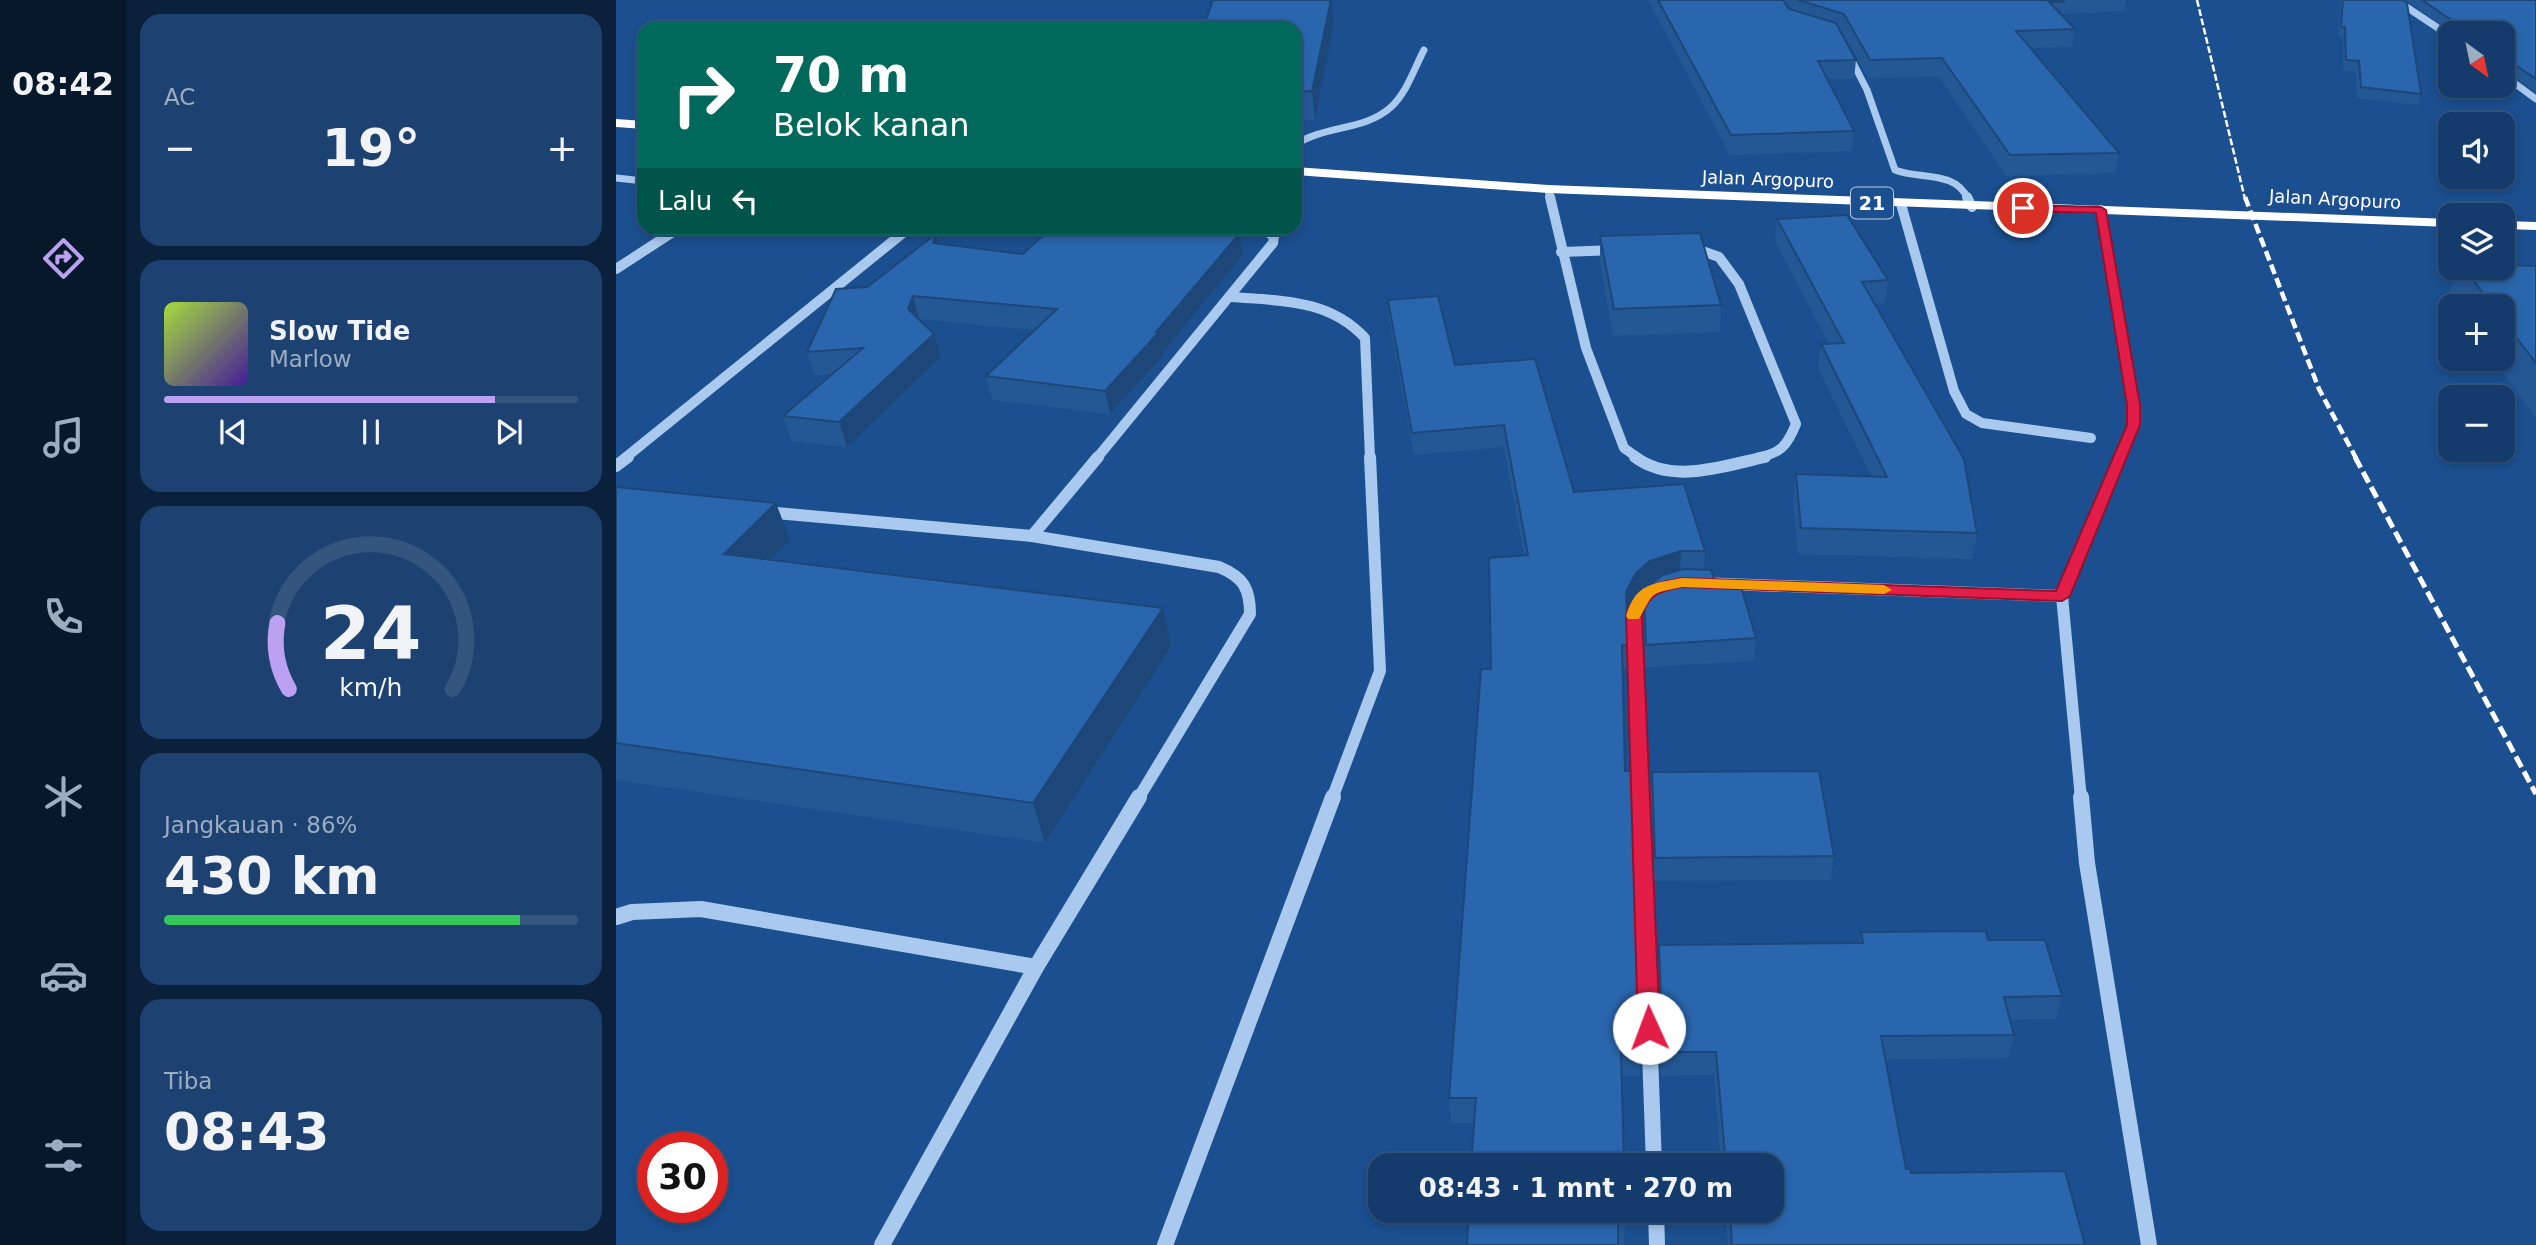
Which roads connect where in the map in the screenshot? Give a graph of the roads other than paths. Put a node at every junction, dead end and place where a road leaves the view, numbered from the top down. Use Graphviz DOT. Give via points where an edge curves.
graph roads {
  1 [pos="2396,0"];
  2 [pos="2438,28"];
  3 [pos="1845,47"];
  4 [pos="1424,50"];
  5 [pos="2515,84"];
  6 [pos="2536,99"];
  7 [pos="616,123"];
  8 [pos="637,124"];
  9 [pos="1302,140"];
  10 [pos="1302,171"];
  11 [pos="616,178"];
  12 [pos="637,180"];
  13 [pos="1548,189"];
  14 [pos="1901,204"];
  15 [pos="1972,207"];
  16 [pos="2101,210"];
  17 [pos="2438,223"];
  18 [pos="2515,225"];
  19 [pos="2536,226"];
  20 [pos="668,235"];
  21 [pos="900,235"];
  22 [pos="1271,235"];
  23 [pos="1680,248"];
  24 [pos="1627,250"];
  25 [pos="1561,252"];
  26 [pos="616,269"];
  27 [pos="1233,297"];
  28 [pos="2091,438"];
  29 [pos="616,466"];
  30 [pos="755,511"];
  31 [pos="1032,536"];
  32 [pos="2062,596"];
  33 [pos="616,917"];
  34 [pos="1037,967"];
  35 [pos="1654,1153"];
  36 [pos="1656,1223"];
  37 [pos="882,1245"];
  38 [pos="1165,1245"];
  39 [pos="1657,1245"];
  40 [pos="2149,1245"];
  1 -- 2 [label="street"];
  3 -- 15 [label="street" via="1867,90 1895,170 1959,182"];
  4 -- 9 [label="street" via="1384,113 1313,132"];
  5 -- 6 [label="street"];
  7 -- 8 [label="highway"];
  10 -- 13 [label="highway, Jalan Argopuro / 21"];
  11 -- 12 [label="street"];
  13 -- 14 [label="highway, Jalan Argopuro / 21"];
  13 -- 25 [label="street"];
  14 -- 15 [label="highway, Jalan Argopuro / 21"];
  14 -- 28 [label="street" via="1954,391 1966,414 1982,423"];
  15 -- 16 [label="highway, Jalan Argopuro / 21"];
  16 -- 17 [label="highway, Jalan Argopuro / 21"];
  16 -- 32 [label="street" via="2134,405 2133,425"];
  18 -- 19 [label="highway"];
  20 -- 26 [label="street"];
  21 -- 29 [label="street"];
  22 -- 27 [label="street" via="1273,243"];
  23 -- 25 [label="street" via="1693,247 1719,257 1739,284 1796,424 1787,446 1776,454 1700,471 1670,471 1649,467 1624,448 1586,348"];
  24 -- 25 [label="street"];
  27 -- 31 [label="street"];
  27 -- 38 [label="street" via="1324,306 1354,323 1365,338 1380,671"];
  30 -- 31 [label="street"];
  31 -- 34 [label="street" via="1219,567 1241,576 1251,593 1251,614"];
  32 -- 35 [label="street" via="1677,583 1651,589 1638,601 1634,615"];
  32 -- 40 [label="street" via="2087,863"];
  33 -- 34 [label="street" via="701,909"];
  34 -- 37 [label="street"];
  36 -- 39 [label="street"];
}
